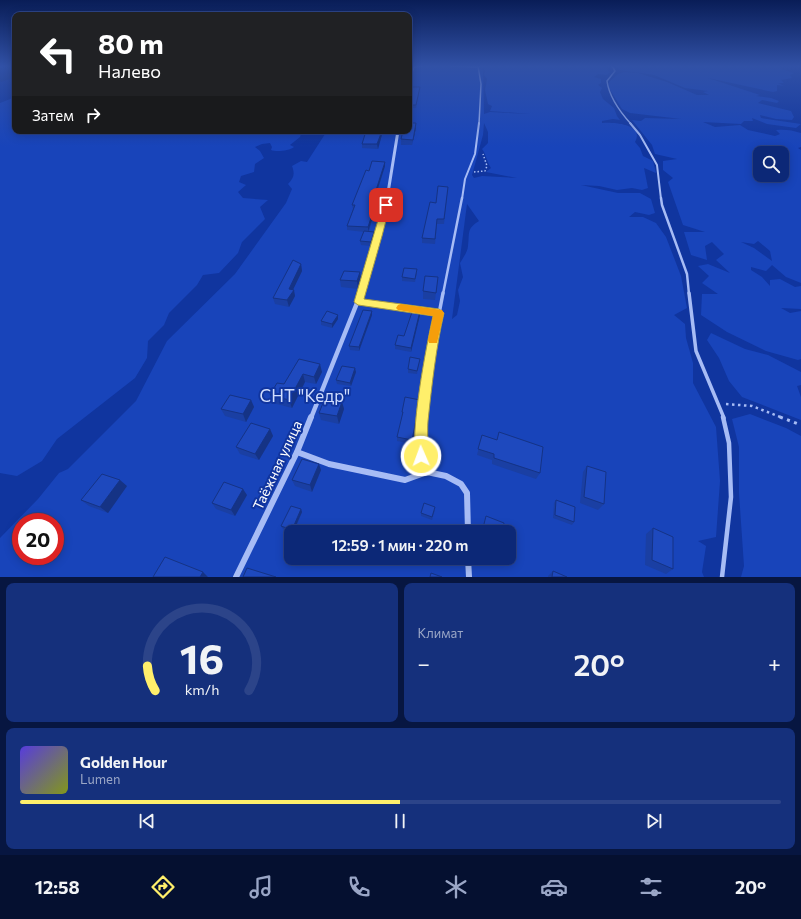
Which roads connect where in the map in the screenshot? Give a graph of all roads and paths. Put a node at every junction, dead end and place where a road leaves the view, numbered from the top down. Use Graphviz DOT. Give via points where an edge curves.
graph roads {
  1 [pos="481,93"];
  2 [pos="611,93"];
  3 [pos="398,134"];
  4 [pos="477,142"];
  5 [pos="468,170"];
  6 [pos="358,302"];
  7 [pos="439,313"];
  8 [pos="719,404"];
  9 [pos="801,425"];
  10 [pos="297,452"];
  11 [pos="427,472"];
  12 [pos="468,525"];
  13 [pos="468,565"];
  14 [pos="236,577"];
  15 [pos="469,577"];
  16 [pos="722,577"];
  1 -- 4 [label="lane"];
  2 -- 8 [label="lane" via="657,165 662,205 687,274 696,351"];
  3 -- 6 [label="street, Таёжная улица" via="386,205"];
  4 -- 5 [label="lane" via="473,163"];
  4 -- 5 [label="path" via="487,166 485,172"];
  5 -- 7 [label="lane"];
  6 -- 7 [label="lane"];
  6 -- 10 [label="street, Таёжная улица"];
  7 -- 11 [label="lane" via="433,339 421,437 421,456"];
  8 -- 9 [label="path" via="752,406"];
  8 -- 16 [label="lane" via="729,442 730,497"];
  10 -- 11 [label="street" via="329,464 405,480"];
  10 -- 14 [label="street, Таёжная улица"];
  11 -- 12 [label="street" via="446,476 461,484 467,493"];
  13 -- 15 [label="street"];
}
